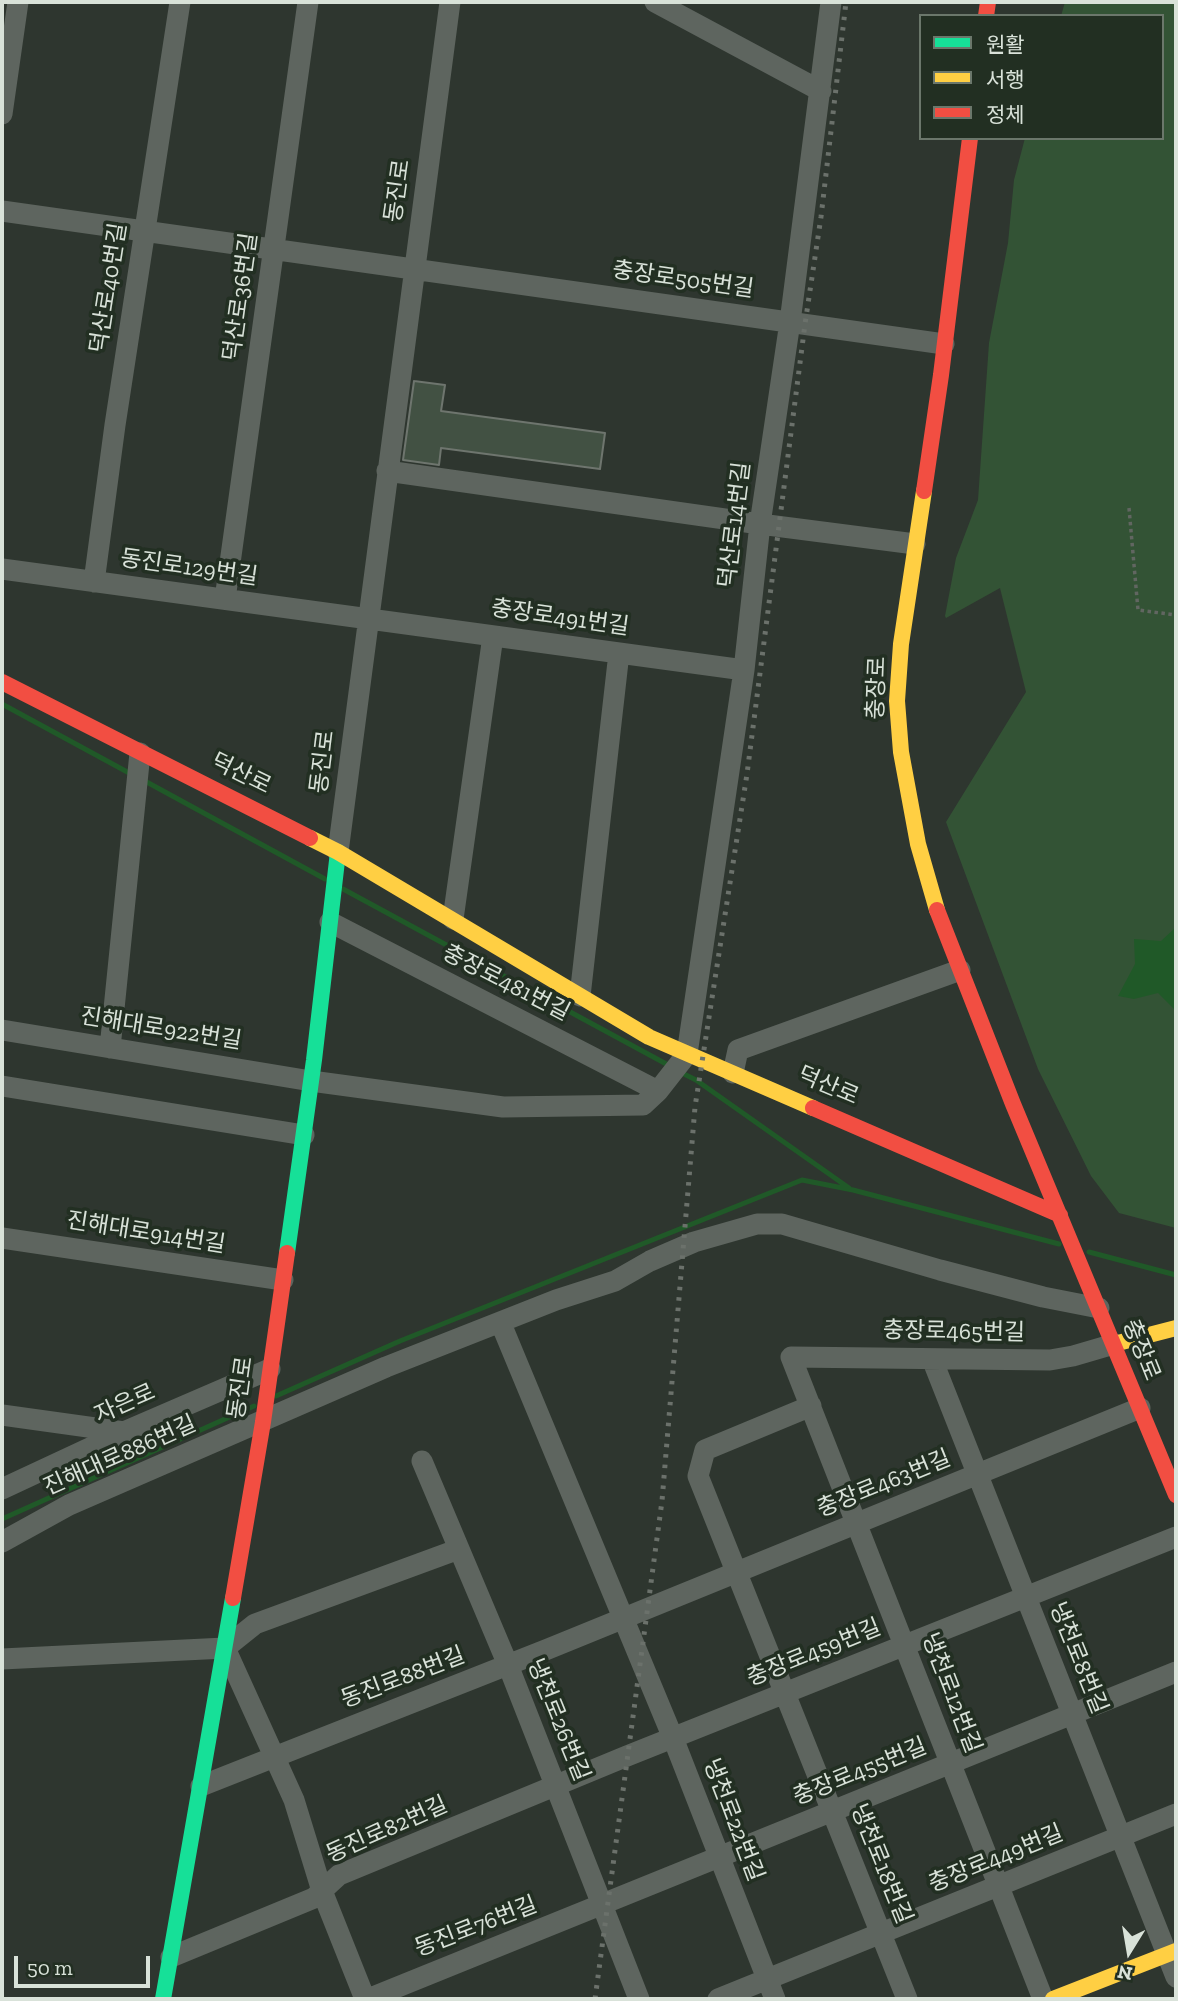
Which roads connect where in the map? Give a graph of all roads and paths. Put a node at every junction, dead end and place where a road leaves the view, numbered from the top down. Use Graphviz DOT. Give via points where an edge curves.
graph roads {
  1 [pos="18,2"];
  2 [pos="180,2"];
  3 [pos="308,2"];
  4 [pos="450,2"];
  5 [pos="655,2"];
  6 [pos="831,2"];
  7 [pos="821,91"];
  8 [pos="2,114"];
  9 [pos="970,140"];
  10 [pos="2,211"];
  11 [pos="145,231"];
  12 [pos="274,249"];
  13 [pos="414,269"];
  14 [pos="790,322"];
  15 [pos="944,344"];
  16 [pos="387,471"];
  17 [pos="1129,508"];
  18 [pos="760,524"];
  19 [pos="915,544"];
  20 [pos="2,569"];
  21 [pos="94,582"];
  22 [pos="225,600"];
  23 [pos="1176,615"];
  24 [pos="368,619"];
  25 [pos="493,636"];
  26 [pos="619,653"];
  27 [pos="744,670"];
  28 [pos="2,682"];
  29 [pos="140,753"];
  30 [pos="338,852"];
  31 [pos="453,919"];
  32 [pos="330,922"];
  33 [pos="960,970"];
  34 [pos="580,996"];
  35 [pos="2,1030"];
  36 [pos="110,1048"];
  37 [pos="687,1054"];
  38 [pos="313,1071"];
  39 [pos="733,1073"];
  40 [pos="2,1086"];
  41 [pos="658,1091"];
  42 [pos="304,1135"];
  43 [pos="1060,1215"];
  44 [pos="2,1238"];
  45 [pos="283,1280"];
  46 [pos="1097,1304"];
  47 [pos="1174,1329"];
  48 [pos="504,1331"];
  49 [pos="1114,1344"];
  50 [pos="791,1357"];
  51 [pos="932,1359"];
  52 [pos="270,1368"];
  53 [pos="811,1406"];
  54 [pos="1140,1408"];
  55 [pos="2,1415"];
  56 [pos="263,1422"];
  57 [pos="124,1432"];
  58 [pos="422,1461"];
  59 [pos="977,1474"];
  60 [pos="2,1489"];
  61 [pos="1176,1495"];
  62 [pos="856,1523"];
  63 [pos="1176,1537"];
  64 [pos="2,1542"];
  65 [pos="459,1549"];
  66 [pos="736,1572"];
  67 [pos="1026,1597"];
  68 [pos="647,1608"];
  69 [pos="623,1618"];
  70 [pos="904,1646"];
  71 [pos="225,1648"];
  72 [pos="2,1659"];
  73 [pos="508,1665"];
  74 [pos="1176,1672"];
  75 [pos="784,1693"];
  76 [pos="1072,1714"];
  77 [pos="673,1738"];
  78 [pos="627,1756"];
  79 [pos="274,1757"];
  80 [pos="950,1764"];
  81 [pos="201,1786"];
  82 [pos="556,1786"];
  83 [pos="832,1812"];
  84 [pos="1176,1814"];
  85 [pos="1121,1836"];
  86 [pos="719,1858"];
  87 [pos="998,1886"];
  88 [pos="322,1891"];
  89 [pos="603,1906"];
  90 [pos="880,1934"];
  91 [pos="1172,1953"];
  92 [pos="171,1956"];
  93 [pos="1176,1977"];
  94 [pos="771,1989"];
  95 [pos="163,1999"];
  96 [pos="367,1999"];
  97 [pos="639,1999"];
  98 [pos="718,1999"];
  99 [pos="906,1999"];
  100 [pos="1043,1999"];
  101 [pos="1053,1999"];
  1 -- 8 [label="street"];
  2 -- 11 [label="street, 덕산로40번길"];
  3 -- 12 [label="street, 덕산로36번길"];
  4 -- 13 [label="street, 동진로"];
  5 -- 7 [label="street"];
  6 -- 7 [label="street, 덕산로14번길"];
  7 -- 14 [label="street, 덕산로14번길"];
  9 -- 15 [label="street, 충장로"];
  10 -- 11 [label="street, 충장로505번길"];
  11 -- 12 [label="street, 충장로505번길"];
  11 -- 21 [label="street, 덕산로40번길"];
  12 -- 13 [label="street, 충장로505번길"];
  12 -- 22 [label="street, 덕산로36번길"];
  13 -- 14 [label="street, 충장로505번길"];
  13 -- 16 [label="street, 동진로"];
  14 -- 15 [label="street, 충장로505번길"];
  14 -- 18 [label="street, 덕산로14번길"];
  15 -- 19 [label="street, 충장로"];
  16 -- 18 [label="street"];
  16 -- 24 [label="street, 동진로"];
  17 -- 23 [label="path" via="1138,610"];
  18 -- 19 [label="street"];
  18 -- 27 [label="street, 덕산로14번길"];
  19 -- 33 [label="street, 충장로" via="899,664 898,727 918,844"];
  20 -- 21 [label="street, 동진로129번길"];
  21 -- 22 [label="street, 동진로129번길"];
  22 -- 24 [label="street, 동진로129번길"];
  24 -- 25 [label="street, 충장로491번길"];
  24 -- 30 [label="street, 동진로"];
  25 -- 26 [label="street, 충장로491번길"];
  25 -- 31 [label="street"];
  26 -- 27 [label="street, 충장로491번길"];
  26 -- 34 [label="street"];
  27 -- 37 [label="street, 덕산로14번길"];
  28 -- 29 [label="street, 덕산로"];
  29 -- 30 [label="street, 덕산로"];
  29 -- 36 [label="street"];
  30 -- 31 [label="street, 덕산로"];
  30 -- 32 [label="street, 동진로"];
  31 -- 34 [label="street, 덕산로"];
  32 -- 38 [label="street, 동진로"];
  32 -- 41 [label="street, 충장로481번길"];
  33 -- 39 [label="street" via="738,1050"];
  33 -- 43 [label="street, 충장로"];
  34 -- 37 [label="street, 덕산로"];
  35 -- 36 [label="street, 진해대로922번길"];
  36 -- 38 [label="street, 진해대로922번길"];
  37 -- 39 [label="street, 덕산로"];
  37 -- 41 [label="street"];
  38 -- 41 [label="street" via="503,1107 643,1105"];
  38 -- 42 [label="street, 동진로"];
  39 -- 43 [label="street, 덕산로"];
  40 -- 42 [label="street"];
  42 -- 45 [label="street, 동진로"];
  43 -- 46 [label="street, 충장로"];
  44 -- 45 [label="street, 진해대로914번길"];
  45 -- 52 [label="street, 동진로"];
  46 -- 49 [label="street, 충장로"];
  46 -- 56 [label="street, 진해대로886번길" via="1043,1297 782,1224 757,1224 694,1242 615,1281 486,1326"];
  47 -- 49 [label="street"];
  48 -- 69 [label="street"];
  49 -- 51 [label="street, 충장로465번길" via="1050,1360"];
  49 -- 54 [label="street, 충장로"];
  50 -- 51 [label="street, 충장로465번길"];
  50 -- 53 [label="street, 냉천로12번길"];
  51 -- 59 [label="street, 냉천로8번길"];
  52 -- 56 [label="street, 동진로"];
  52 -- 57 [label="street, 자은로"];
  53 -- 62 [label="street, 냉천로12번길"];
  53 -- 66 [label="street, 냉천로18번길" via="705,1450 698,1476"];
  54 -- 59 [label="street, 충장로463번길"];
  54 -- 61 [label="street, 충장로"];
  55 -- 57 [label="street"];
  56 -- 64 [label="street, 진해대로886번길" via="69,1505"];
  56 -- 71 [label="street, 동진로"];
  57 -- 60 [label="street, 자은로"];
  58 -- 65 [label="street, 냉천로26번길"];
  59 -- 62 [label="street, 충장로463번길"];
  59 -- 67 [label="street, 냉천로8번길"];
  62 -- 66 [label="street, 충장로463번길"];
  62 -- 70 [label="street, 냉천로12번길"];
  63 -- 67 [label="street, 충장로459번길"];
  65 -- 71 [label="street" via="255,1624"];
  65 -- 73 [label="street, 냉천로26번길"];
  66 -- 68 [label="street, 충장로463번길"];
  66 -- 75 [label="street, 냉천로18번길"];
  67 -- 70 [label="street, 충장로459번길"];
  67 -- 76 [label="street, 냉천로8번길"];
  68 -- 69 [label="street, 동진로88번길"];
  69 -- 73 [label="street, 동진로88번길"];
  69 -- 77 [label="street, 냉천로22번길"];
  70 -- 75 [label="street, 충장로459번길"];
  70 -- 80 [label="street, 냉천로12번길"];
  71 -- 72 [label="street"];
  71 -- 79 [label="street"];
  71 -- 81 [label="street, 동진로"];
  73 -- 79 [label="street, 동진로88번길"];
  73 -- 82 [label="street, 냉천로26번길"];
  74 -- 76 [label="street, 충장로455번길"];
  75 -- 77 [label="street, 충장로459번길"];
  75 -- 83 [label="street, 냉천로18번길"];
  76 -- 80 [label="street, 충장로455번길"];
  76 -- 85 [label="street, 냉천로8번길"];
  77 -- 78 [label="street, 충장로459번길"];
  77 -- 86 [label="street, 냉천로22번길"];
  78 -- 82 [label="street, 동진로82번길"];
  79 -- 81 [label="street, 동진로88번길"];
  79 -- 88 [label="street" via="294,1800"];
  80 -- 83 [label="street, 충장로455번길"];
  80 -- 87 [label="street, 냉천로12번길"];
  81 -- 92 [label="street, 동진로"];
  82 -- 88 [label="street, 동진로82번길" via="340,1875"];
  82 -- 89 [label="street, 냉천로26번길"];
  83 -- 86 [label="street, 충장로455번길"];
  83 -- 90 [label="street, 냉천로18번길"];
  84 -- 85 [label="street, 충장로449번길"];
  85 -- 87 [label="street, 충장로449번길"];
  85 -- 91 [label="street, 냉천로8번길"];
  86 -- 89 [label="street, 충장로455번길"];
  86 -- 94 [label="street, 냉천로22번길"];
  87 -- 90 [label="street, 충장로449번길"];
  87 -- 100 [label="street, 냉천로12번길"];
  88 -- 92 [label="street, 동진로82번길"];
  88 -- 96 [label="street"];
  89 -- 96 [label="street, 동진로76번길"];
  89 -- 97 [label="street, 냉천로26번길"];
  90 -- 94 [label="street, 충장로449번길"];
  90 -- 99 [label="street, 냉천로18번길"];
  91 -- 93 [label="street, 냉천로8번길"];
  91 -- 101 [label="street"];
  92 -- 95 [label="street, 동진로"];
  94 -- 98 [label="street, 충장로449번길"];
}
